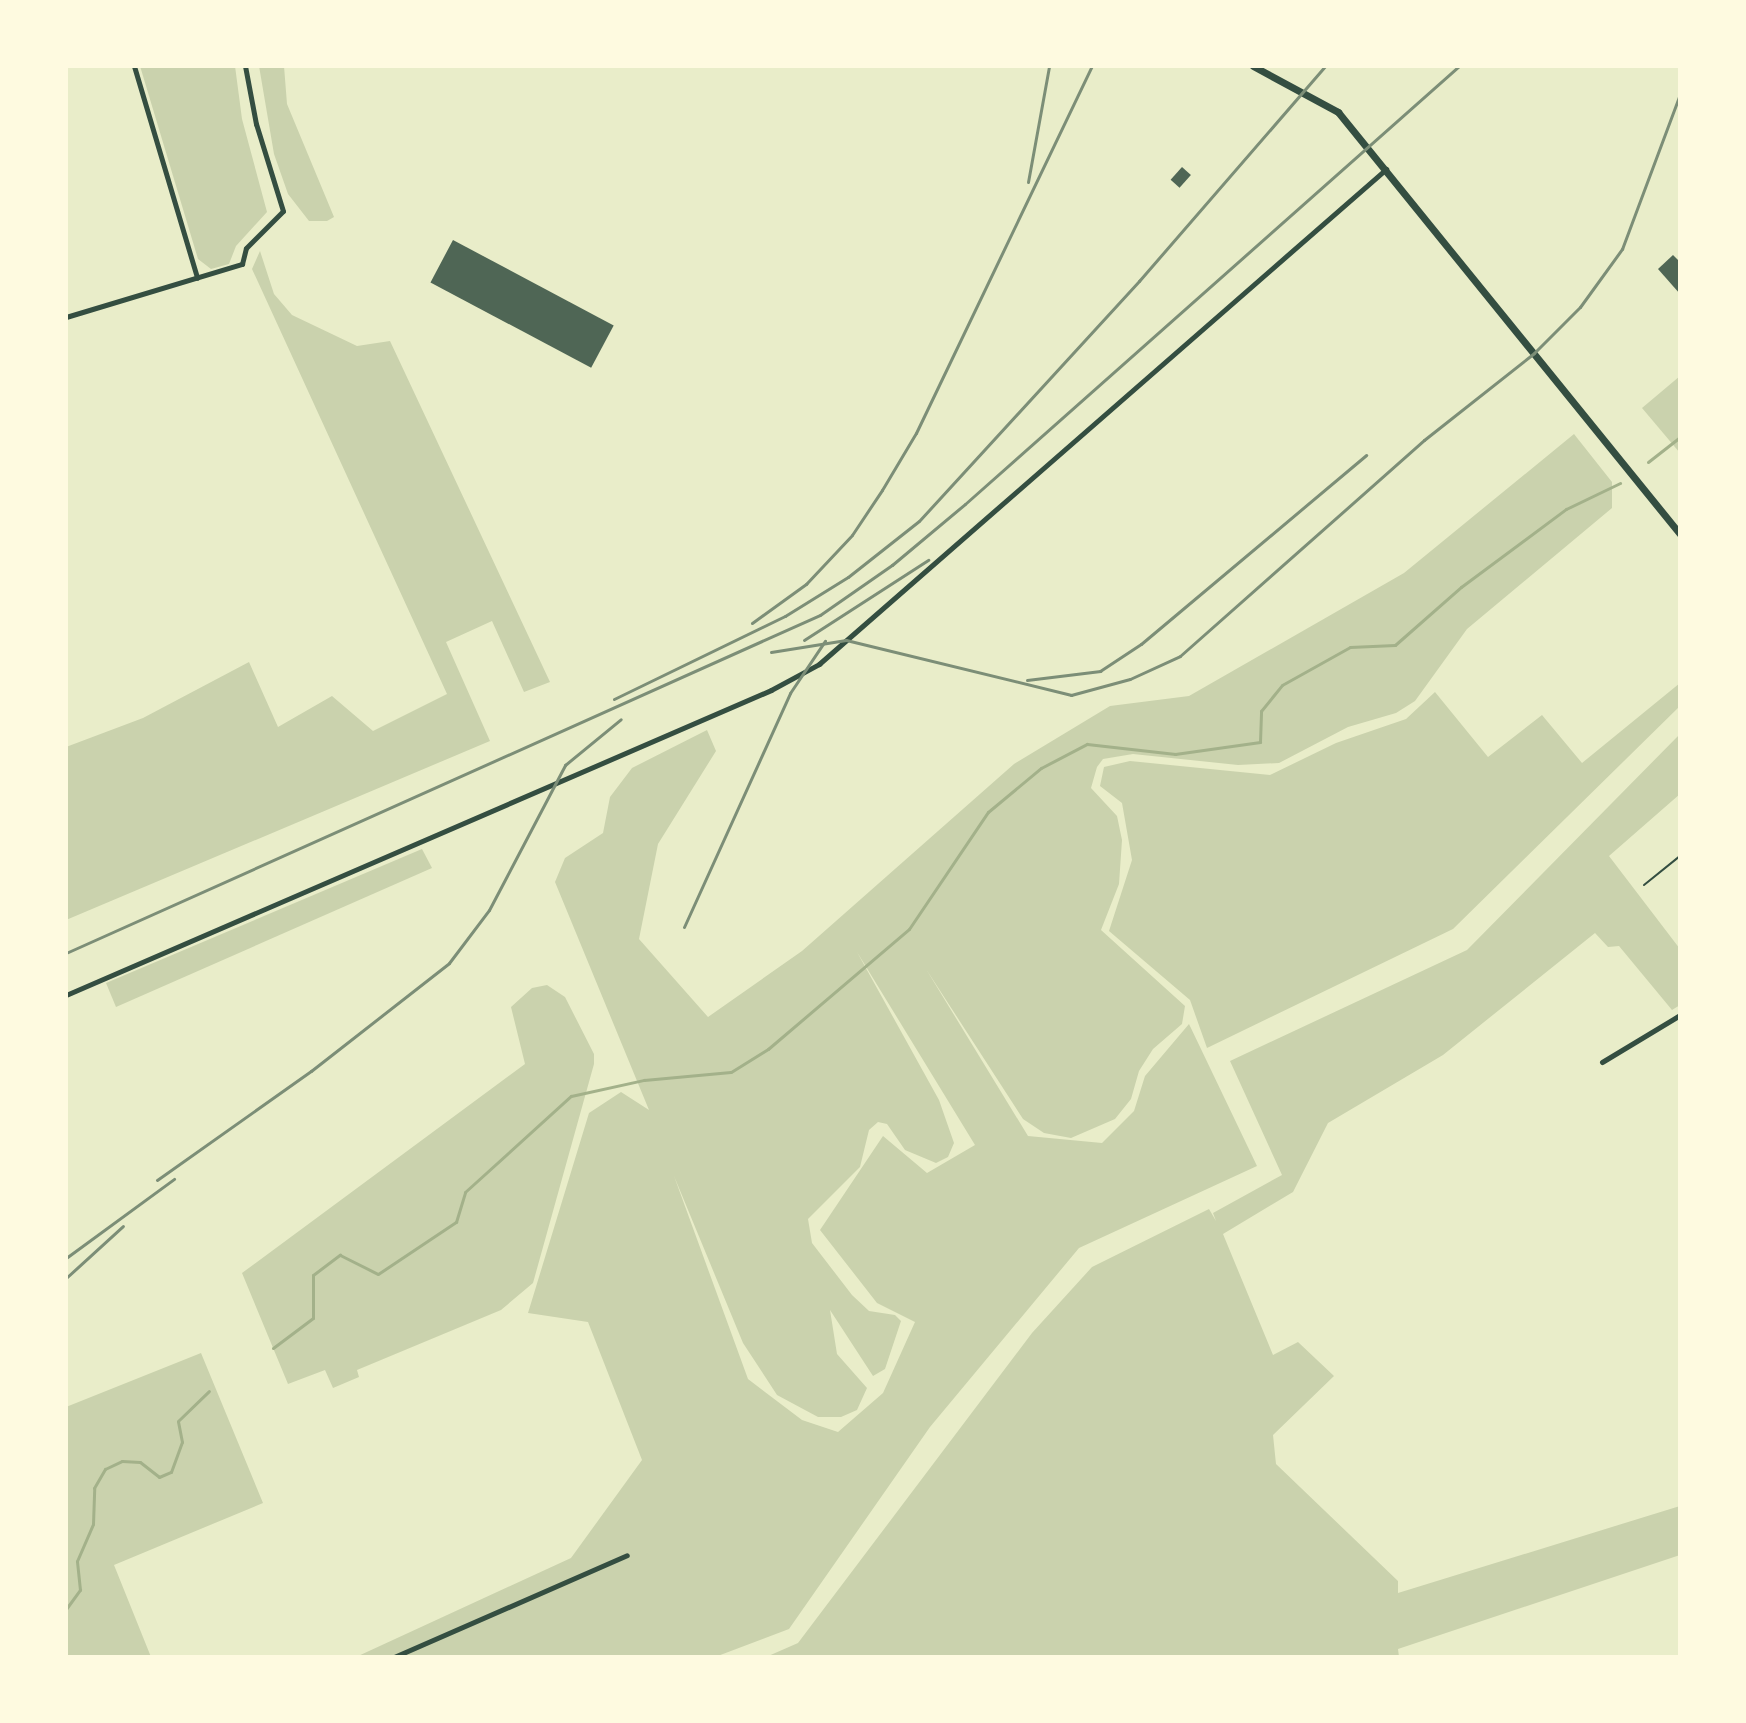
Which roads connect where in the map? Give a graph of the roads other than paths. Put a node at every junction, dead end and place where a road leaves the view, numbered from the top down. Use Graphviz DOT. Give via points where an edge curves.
graph roads {
  1 [pos="134,66"];
  2 [pos="245,66"];
  3 [pos="1253,66"];
  4 [pos="1387,169"];
  5 [pos="197,278"];
  6 [pos="66,317"];
  7 [pos="1680,534"];
  8 [pos="1680,856"];
  9 [pos="1644,885"];
  10 [pos="66,995"];
  11 [pos="1680,1015"];
  12 [pos="1602,1062"];
  13 [pos="627,1555"];
  14 [pos="394,1657"];
  1 -- 5 [label="street"];
  2 -- 5 [label="street" via="256,124 283,211 246,248 242,264"];
  3 -- 4 [label="main road" via="1338,112"];
  4 -- 7 [label="main road"];
  4 -- 10 [label="street" via="819,664 771,690"];
  5 -- 6 [label="street"];
  8 -- 9 [label="lane"];
  11 -- 12 [label="street"];
  13 -- 14 [label="street"];
}
